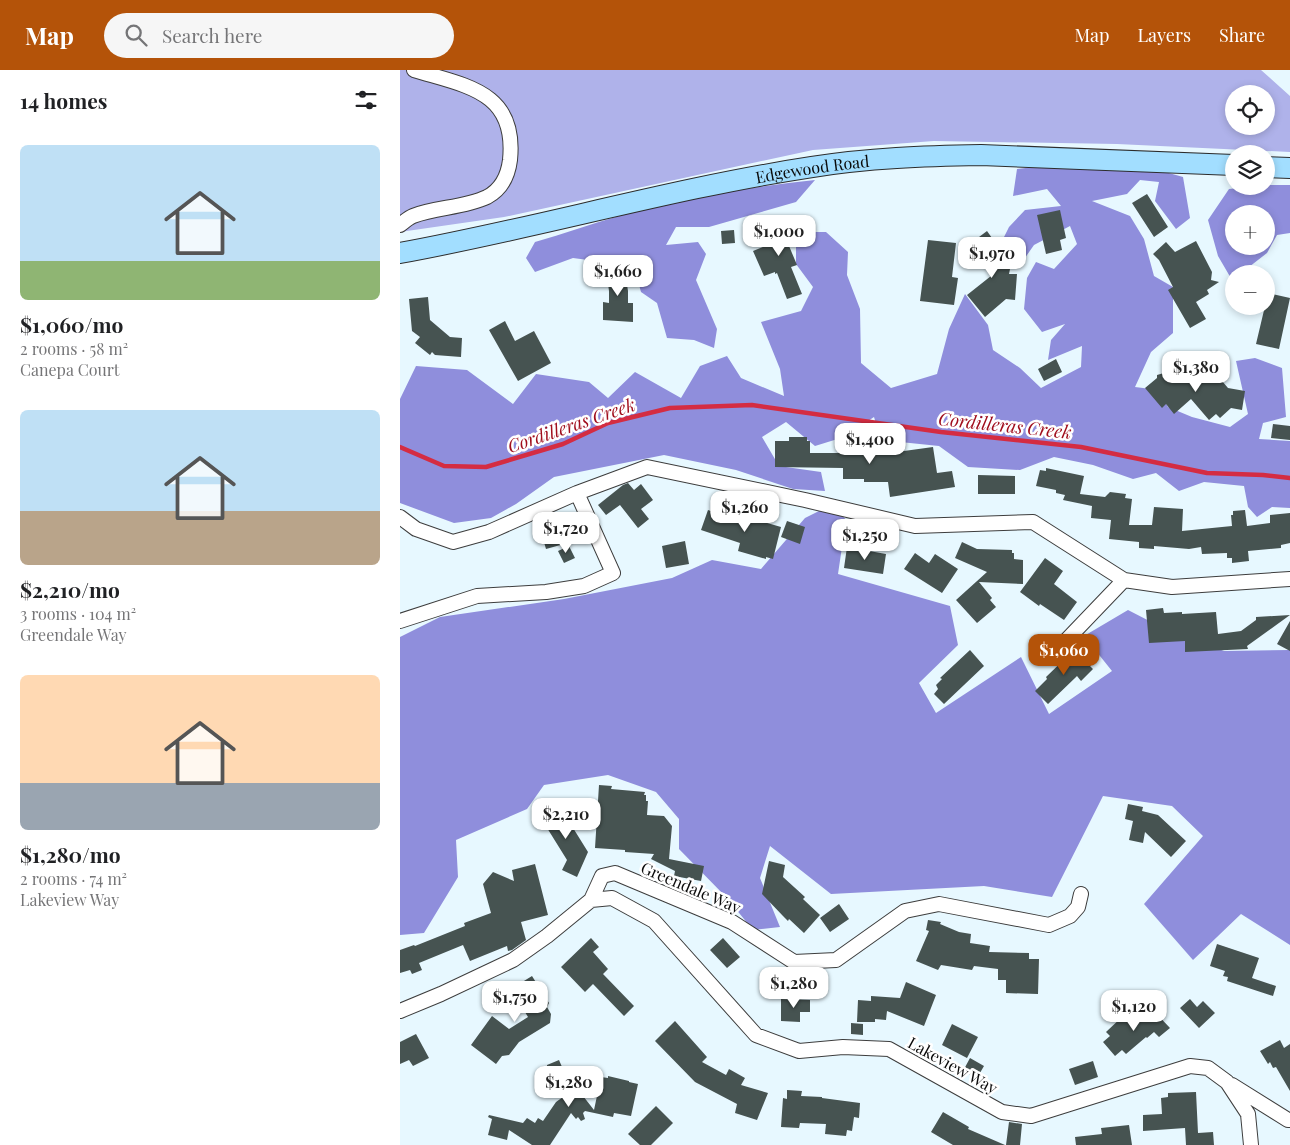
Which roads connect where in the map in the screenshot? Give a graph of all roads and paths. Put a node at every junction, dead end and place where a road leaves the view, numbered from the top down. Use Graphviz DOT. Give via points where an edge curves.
graph roads {
  1 [pos="414,70"];
  2 [pos="1225,166"];
  3 [pos="1275,167"];
  4 [pos="1290,168"];
  5 [pos="400,224"];
  6 [pos="400,253"];
  7 [pos="577,492"];
  8 [pos="400,517"];
  9 [pos="1290,579"];
  10 [pos="1124,580"];
  11 [pos="400,621"];
  12 [pos="1056,651"];
  13 [pos="1081,894"];
  14 [pos="591,900"];
  15 [pos="400,1011"];
  16 [pos="1227,1082"];
  17 [pos="1290,1120"];
  18 [pos="1251,1145"];
  1 -- 5 [label="street" via="472,88 492,100 502,112 511,150 508,172 501,186 487,197 412,216"];
  2 -- 6 [label="main road, Edgewood Road" via="982,155 857,161 759,176"];
  3 -- 4 [label="main road"];
  7 -- 8 [label="street" via="489,532 453,542 416,529"];
  7 -- 10 [label="street" via="647,466 915,526 1033,522"];
  7 -- 11 [label="street" via="613,573 584,586 477,596"];
  9 -- 10 [label="street" via="1172,587"];
  10 -- 12 [label="street"];
  13 -- 14 [label="street, Greendale Way" via="1078,906 1070,916 1049,925 940,904 905,911 836,960 794,962 732,922 614,873 602,876"];
  14 -- 15 [label="street" via="513,960"];
  14 -- 16 [label="street, Lakeview Way" via="612,898 654,921 756,1035 799,1050 843,1046 889,1049 1002,1112 1031,1116 1190,1066 1208,1068"];
  16 -- 17 [label="street"];
  16 -- 18 [label="street, Lakeview Way" via="1248,1114"];
}
